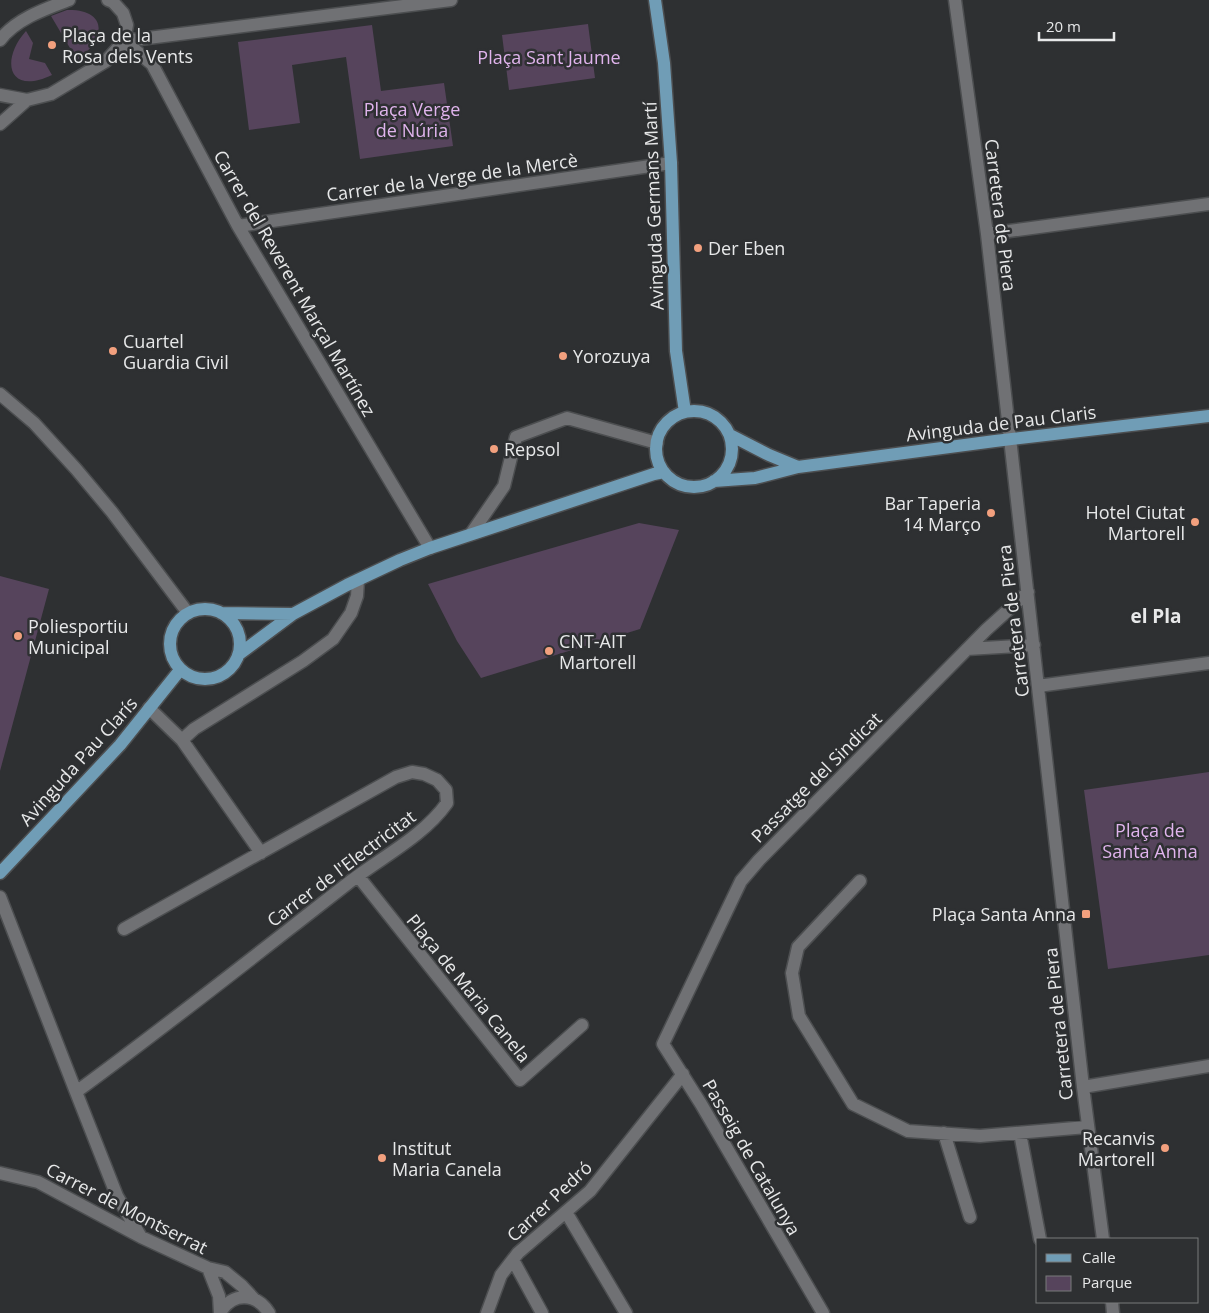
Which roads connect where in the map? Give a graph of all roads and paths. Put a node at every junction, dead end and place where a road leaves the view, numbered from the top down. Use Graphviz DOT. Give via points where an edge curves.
graph roads {
  1 [pos="69,0"];
  2 [pos="108,0"];
  3 [pos="451,0"];
  4 [pos="655,0"];
  5 [pos="955,0"];
  6 [pos="0,40"];
  7 [pos="124,41"];
  8 [pos="0,95"];
  9 [pos="27,100"];
  10 [pos="0,124"];
  11 [pos="671,163"];
  12 [pos="1209,204"];
  13 [pos="238,226"];
  14 [pos="987,234"];
  15 [pos="0,394"];
  16 [pos="685,412"];
  17 [pos="1209,416"];
  18 [pos="730,435"];
  19 [pos="1010,439"];
  20 [pos="657,442"];
  21 [pos="798,468"];
  22 [pos="664,472"];
  23 [pos="714,481"];
  24 [pos="471,534"];
  25 [pos="430,548"];
  26 [pos="358,580"];
  27 [pos="1028,592"];
  28 [pos="188,613"];
  29 [pos="221,613"];
  30 [pos="293,614"];
  31 [pos="1034,645"];
  32 [pos="967,649"];
  33 [pos="238,655"];
  34 [pos="1209,663"];
  35 [pos="180,670"];
  36 [pos="1038,686"];
  37 [pos="149,708"];
  38 [pos="182,740"];
  39 [pos="261,852"];
  40 [pos="0,873"];
  41 [pos="358,876"];
  42 [pos="860,881"];
  43 [pos="0,897"];
  44 [pos="124,929"];
  45 [pos="674,1019"];
  46 [pos="582,1025"];
  47 [pos="1209,1066"];
  48 [pos="683,1074"];
  49 [pos="1082,1087"];
  50 [pos="76,1092"];
  51 [pos="1088,1128"];
  52 [pos="944,1133"];
  53 [pos="1020,1133"];
  54 [pos="0,1173"];
  55 [pos="566,1212"];
  56 [pos="970,1217"];
  57 [pos="141,1237"];
  58 [pos="1040,1238"];
  59 [pos="1103,1238"];
  60 [pos="513,1260"];
  61 [pos="208,1268"];
  62 [pos="254,1299"];
  63 [pos="220,1313"];
  64 [pos="269,1313"];
  65 [pos="487,1313"];
  66 [pos="542,1313"];
  67 [pos="626,1313"];
  68 [pos="823,1313"];
  1 -- 6 [label="street" via="37,12 5,33"];
  2 -- 7 [label="street" via="123,12 127,25"];
  3 -- 7 [label="street"];
  4 -- 11 [label="main road, Avinguda Germans Martí" via="664,63"];
  5 -- 14 [label="street, Carretera de Piera"];
  7 -- 9 [label="street" via="106,61 51,94"];
  7 -- 13 [label="street, Carrer del Reverent Marçal Martínez" via="152,64"];
  8 -- 9 [label="street"];
  9 -- 10 [label="street"];
  11 -- 13 [label="street, Carrer de la Verge de la Mercè"];
  11 -- 16 [label="main road, Avinguda Germans Martí" via="676,351"];
  12 -- 14 [label="street"];
  13 -- 25 [label="street, Carrer del Reverent Marçal Martínez"];
  14 -- 19 [label="street, Carretera de Piera"];
  15 -- 28 [label="street" via="34,423 76,469"];
  16 -- 18 [label="main road" via="709,414 719,420"];
  16 -- 20 [label="main road" via="666,423"];
  17 -- 19 [label="main road, Avinguda de Pau Claris"];
  18 -- 21 [label="main road"];
  18 -- 23 [label="main road" via="728,466"];
  19 -- 21 [label="main road, Avinguda de Pau Claris"];
  19 -- 27 [label="street, Carretera de Piera"];
  20 -- 22 [label="main road" via="656,453"];
  20 -- 24 [label="street" via="567,418 516,437 504,486"];
  21 -- 23 [label="main road, Avinguda de Pau Claris" via="755,478"];
  22 -- 23 [label="main road" via="685,486 698,487"];
  22 -- 24 [label="main road"];
  24 -- 25 [label="main road"];
  25 -- 26 [label="main road"];
  26 -- 30 [label="main road"];
  26 -- 38 [label="street" via="352,613 333,639"];
  27 -- 31 [label="street, Carretera de Piera"];
  27 -- 32 [label="street, Passatge del Sindicat"];
  28 -- 29 [label="main road" via="206,609"];
  28 -- 35 [label="main road" via="179,620 170,640 170,651"];
  29 -- 30 [label="main road"];
  29 -- 33 [label="main road" via="239,632"];
  30 -- 33 [label="main road"];
  31 -- 32 [label="street"];
  31 -- 36 [label="street, Carretera de Piera"];
  32 -- 45 [label="street, Passatge del Sindicat" via="741,881"];
  33 -- 35 [label="main road" via="224,673 214,678 191,677"];
  34 -- 36 [label="street"];
  35 -- 37 [label="main road, Avinguda Pau Clarís"];
  36 -- 49 [label="street, Carretera de Piera"];
  37 -- 38 [label="street"];
  37 -- 40 [label="main road, Avinguda Pau Clarís" via="105,761"];
  38 -- 39 [label="street"];
  39 -- 41 [label="street, Carrer de l'Electricitat" via="396,776 412,772 437,780 446,790 447,803 439,815"];
  39 -- 44 [label="street, Carrer de l'Electricitat"];
  41 -- 46 [label="street, Plaça de Maria Canela" via="520,1080"];
  41 -- 50 [label="street, Carrer de l'Electricitat"];
  42 -- 52 [label="street" via="798,947 792,973 800,1016 853,1104 908,1131"];
  43 -- 50 [label="street"];
  45 -- 48 [label="street, Passeig de Catalunya" via="662,1044"];
  47 -- 49 [label="street"];
  48 -- 55 [label="street, Carrer Pedró" via="590,1191"];
  48 -- 68 [label="street, Passeig de Catalunya"];
  49 -- 51 [label="street, Carretera de Piera"];
  50 -- 57 [label="street" via="117,1196"];
  51 -- 53 [label="street"];
  51 -- 59 [label="street, Carretera de Piera"];
  52 -- 53 [label="street" via="980,1136"];
  52 -- 56 [label="street"];
  53 -- 58 [label="street"];
  54 -- 57 [label="street, Carrer de Montserrat" via="38,1182"];
  55 -- 60 [label="street, Carrer Pedró"];
  55 -- 67 [label="street"];
  57 -- 61 [label="street, Carrer de Montserrat"];
  60 -- 65 [label="street, Carrer Pedró" via="501,1275"];
  60 -- 66 [label="street"];
  61 -- 62 [label="street, Carrer de Montserrat" via="225,1272"];
  61 -- 63 [label="street, Carrer de Montserrat" via="219,1296"];
  62 -- 63 [label="street" via="236,1298 228,1302"];
  62 -- 64 [label="street, Carrer de Montserrat"];
}
